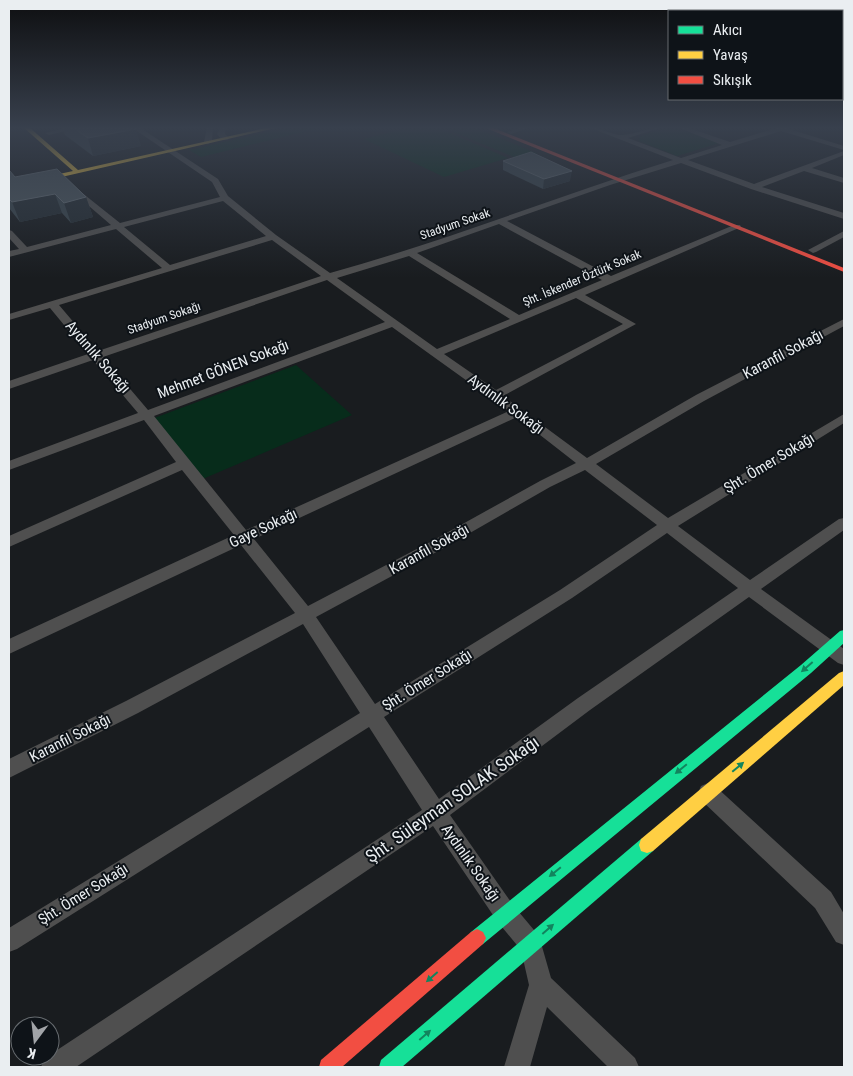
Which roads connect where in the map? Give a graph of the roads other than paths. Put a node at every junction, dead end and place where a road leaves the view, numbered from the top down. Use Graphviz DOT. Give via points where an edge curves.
graph roads {
  1 [pos="53,177"];
  2 [pos="59,177"];
  3 [pos="209,177"];
  4 [pos="728,177"];
  5 [pos="780,177"];
  6 [pos="830,177"];
  7 [pos="622,178"];
  8 [pos="844,182"];
  9 [pos="9,187"];
  10 [pos="754,187"];
  11 [pos="225,198"];
  12 [pos="844,216"];
  13 [pos="500,221"];
  14 [pos="118,225"];
  15 [pos="737,227"];
  16 [pos="9,233"];
  17 [pos="844,234"];
  18 [pos="273,237"];
  19 [pos="25,250"];
  20 [pos="813,250"];
  21 [pos="409,252"];
  22 [pos="9,254"];
  23 [pos="844,263"];
  24 [pos="169,269"];
  25 [pos="844,270"];
  26 [pos="328,277"];
  27 [pos="610,280"];
  28 [pos="576,294"];
  29 [pos="52,304"];
  30 [pos="9,317"];
  31 [pos="518,319"];
  32 [pos="844,322"];
  33 [pos="392,323"];
  34 [pos="437,353"];
  35 [pos="97,355"];
  36 [pos="9,384"];
  37 [pos="494,396"];
  38 [pos="518,412"];
  39 [pos="146,415"];
  40 [pos="844,418"];
  41 [pos="185,463"];
  42 [pos="586,464"];
  43 [pos="9,466"];
  44 [pos="844,523"];
  45 [pos="668,525"];
  46 [pos="245,537"];
  47 [pos="9,542"];
  48 [pos="750,589"];
  49 [pos="306,615"];
  50 [pos="844,635"];
  51 [pos="9,647"];
  52 [pos="830,647"];
  53 [pos="844,658"];
  54 [pos="844,677"];
  55 [pos="373,715"];
  56 [pos="9,769"];
  57 [pos="708,793"];
  58 [pos="436,813"];
  59 [pos="505,913"];
  60 [pos="844,934"];
  61 [pos="9,941"];
  62 [pos="531,944"];
  63 [pos="541,985"];
  64 [pos="54,1067"];
  65 [pos="328,1067"];
  66 [pos="388,1067"];
  67 [pos="517,1067"];
  68 [pos="626,1067"];
  1 -- 9 [label="street"];
  2 -- 14 [label="street"];
  3 -- 11 [label="street, Aydınlık Sokağı"];
  4 -- 10 [label="street"];
  5 -- 10 [label="street"];
  6 -- 8 [label="street"];
  7 -- 13 [label="street, Stadyum Sokak"];
  7 -- 15 [label="street"];
  7 -- 20 [label="street"];
  10 -- 12 [label="street"];
  11 -- 14 [label="street"];
  11 -- 18 [label="street, Aydınlık Sokağı"];
  13 -- 21 [label="street, Stadyum Sokak"];
  13 -- 27 [label="street"];
  14 -- 19 [label="street"];
  14 -- 24 [label="street"];
  15 -- 25 [label="street"];
  15 -- 27 [label="street, Şht. İskender Öztürk Sokak"];
  16 -- 19 [label="street"];
  17 -- 20 [label="street"];
  18 -- 24 [label="street"];
  18 -- 26 [label="street, Aydınlık Sokağı"];
  19 -- 22 [label="street"];
  20 -- 23 [label="street"];
  21 -- 26 [label="street, Stadyum Sokak"];
  21 -- 31 [label="street"];
  24 -- 29 [label="street"];
  26 -- 33 [label="street, Aydınlık Sokağı"];
  26 -- 35 [label="street, Stadyum Sokağı"];
  27 -- 28 [label="street, Şht. İskender Öztürk Sokak"];
  28 -- 31 [label="street, Şht. İskender Öztürk Sokak"];
  28 -- 37 [label="street" via="631,324"];
  29 -- 30 [label="street"];
  29 -- 35 [label="street, Aydınlık Sokağı"];
  31 -- 34 [label="street, Şht. İskender Öztürk Sokak"];
  32 -- 42 [label="street, Karanfil Sokağı" via="700,398"];
  33 -- 34 [label="street, Aydınlık Sokağı"];
  33 -- 39 [label="street, Mehmet GÖNEN Sokağı"];
  34 -- 37 [label="street, Aydınlık Sokağı"];
  35 -- 36 [label="street, Stadyum Sokağı"];
  35 -- 39 [label="street, Aydınlık Sokağı"];
  37 -- 38 [label="street, Aydınlık Sokağı"];
  38 -- 42 [label="street, Aydınlık Sokağı"];
  38 -- 46 [label="street, Gaye Sokağı"];
  39 -- 41 [label="street, Aydınlık Sokağı"];
  39 -- 43 [label="street, Mehmet GÖNEN Sokağı"];
  40 -- 45 [label="street, Şht. Ömer Sokağı"];
  41 -- 46 [label="street, Aydınlık Sokağı"];
  41 -- 47 [label="street"];
  42 -- 45 [label="street, Aydınlık Sokağı"];
  42 -- 49 [label="street, Karanfil Sokağı"];
  44 -- 48 [label="street, Şht. Süleyman SOLAK Sokağı"];
  45 -- 48 [label="street, Aydınlık Sokağı"];
  45 -- 55 [label="street, Şht. Ömer Sokağı" via="566,594"];
  46 -- 49 [label="street, Aydınlık Sokağı"];
  46 -- 51 [label="street, Gaye Sokağı"];
  48 -- 52 [label="street, Aydınlık Sokağı"];
  48 -- 58 [label="street, Şht. Süleyman SOLAK Sokağı" via="584,704"];
  49 -- 55 [label="street, Aydınlık Sokağı"];
  49 -- 56 [label="street, Karanfil Sokağı"];
  50 -- 52 [label="street"];
  52 -- 53 [label="street, Aydınlık Sokağı"];
  52 -- 59 [label="street, one-way"];
  57 -- 54 [label="street, one-way"];
  55 -- 58 [label="street, Aydınlık Sokağı"];
  55 -- 61 [label="street, Şht. Ömer Sokağı"];
  57 -- 60 [label="street" via="822,900"];
  62 -- 57 [label="street, one-way"];
  58 -- 59 [label="street, Aydınlık Sokağı"];
  58 -- 64 [label="street, Şht. Süleyman SOLAK Sokağı"];
  59 -- 62 [label="street, Aydınlık Sokağı"];
  59 -- 65 [label="street, one-way"];
  62 -- 63 [label="street"];
  66 -- 62 [label="street, one-way"];
  63 -- 67 [label="street"];
  63 -- 68 [label="street"];
}
